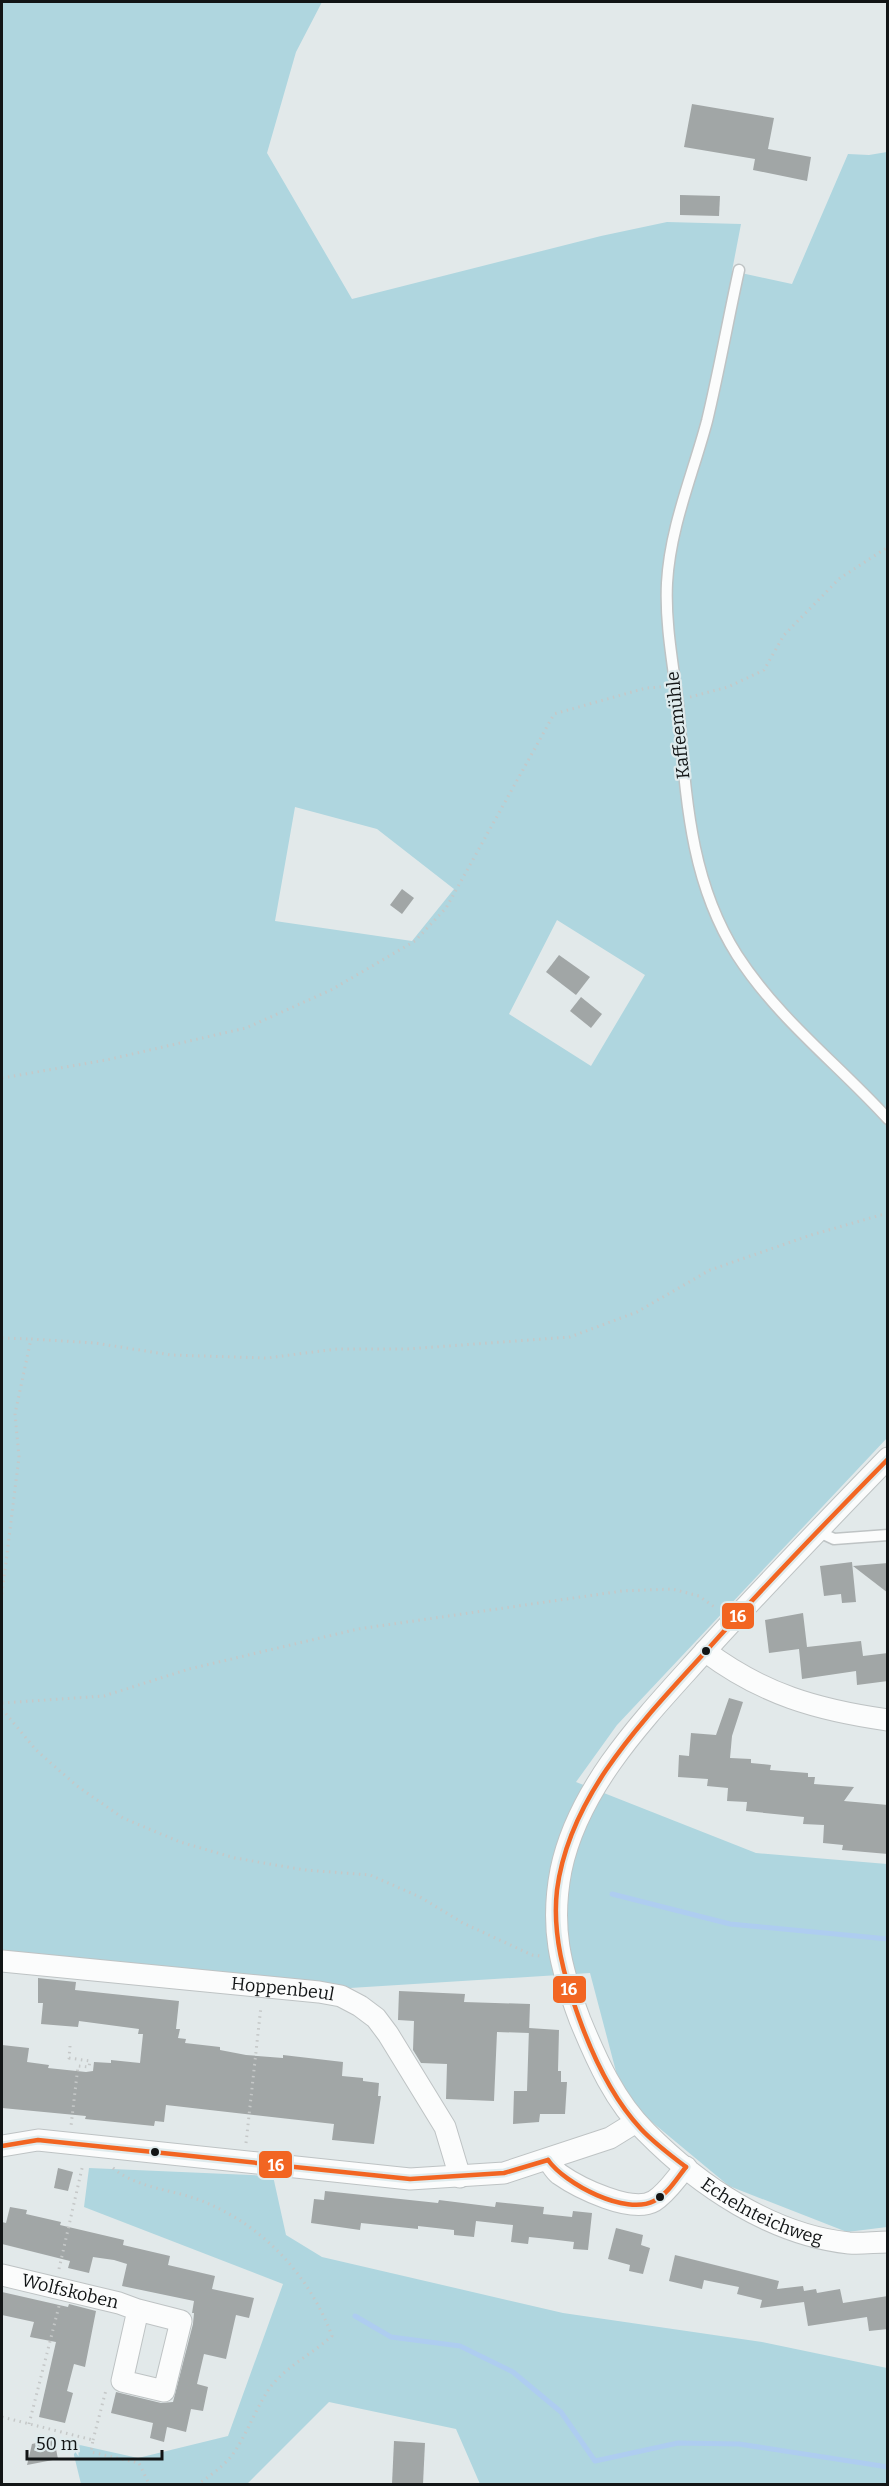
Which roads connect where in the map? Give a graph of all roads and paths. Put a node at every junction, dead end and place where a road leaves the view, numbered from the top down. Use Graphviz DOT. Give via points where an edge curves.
graph roads {
  1 [pos="739,270"];
  2 [pos="888,547"];
  3 [pos="675,686"];
  4 [pos="677,700"];
  5 [pos="2,1078"];
  6 [pos="888,1119"];
  7 [pos="888,1213"];
  8 [pos="2,1338"];
  9 [pos="31,1339"];
  10 [pos="888,1458"];
  11 [pos="817,1532"];
  12 [pos="888,1536"];
  13 [pos="2,1594"];
  14 [pos="733,1620"];
  15 [pos="705,1652"];
  16 [pos="2,1703"];
  17 [pos="2,1708"];
  18 [pos="888,1720"];
  19 [pos="559,1959"];
  20 [pos="2,1961"];
  21 [pos="263,1987"];
  22 [pos="70,2046"];
  23 [pos="73,2112"];
  24 [pos="636,2122"];
  25 [pos="87,2145"];
  26 [pos="2,2146"];
  27 [pos="112,2147"];
  28 [pos="548,2160"];
  29 [pos="245,2161"];
  30 [pos="686,2167"];
  31 [pos="460,2177"];
  32 [pos="888,2242"];
  33 [pos="2,2275"];
  34 [pos="59,2289"];
  35 [pos="138,2310"];
  36 [pos="122,2380"];
  37 [pos="2,2417"];
  38 [pos="28,2424"];
  39 [pos="93,2440"];
  40 [pos="149,2484"];
  41 [pos="198,2484"];
  1 -- 3 [label="lane, Kaffeemühle" via="706,421 676,526 667,583"];
  2 -- 4 [label="path" via="840,578 784,635 764,670 728,687"];
  3 -- 4 [label="lane, Kaffeemühle"];
  3 -- 5 [label="path" via="646,688 554,714 446,908 415,941 340,985 246,1028 106,1060"];
  4 -- 6 [label="lane, Kaffeemühle" via="688,821 711,908 766,996"];
  7 -- 9 [label="path" via="710,1270 637,1312 570,1337 406,1349 336,1349 267,1358 171,1355 95,1343"];
  8 -- 9 [label="path"];
  9 -- 13 [label="path" via="15,1414 19,1457"];
  10 -- 11 [label="street, Echelnteichweg"];
  11 -- 12 [label="lane" via="834,1539"];
  11 -- 14 [label="street, Echelnteichweg"];
  14 -- 15 [label="street, Echelnteichweg"];
  14 -- 16 [label="path" via="699,1596 672,1589 622,1591 358,1629 189,1669 104,1696"];
  15 -- 18 [label="street" via="731,1671 787,1698"];
  15 -- 19 [label="street, Echelnteichweg" via="615,1759 597,1784 577,1825 561,1869 555,1913"];
  17 -- 19 [label="path" via="36,1750 77,1786 123,1818 180,1842 235,1858 305,1870 370,1875 532,1955"];
  19 -- 24 [label="street, Echelnteichweg" via="590,2044"];
  20 -- 21 [label="street, Hoppenbeul"];
  21 -- 29 [label="path"];
  21 -- 31 [label="street, Hoppenbeul" via="341,1996 376,2018 445,2127"];
  22 -- 23 [label="path" via="69,2058 90,2061 89,2067 78,2066"];
  24 -- 28 [label="street" via="610,2138"];
  24 -- 30 [label="street, Echelnteichweg"];
  25 -- 26 [label="street" via="38,2140"];
  25 -- 27 [label="street"];
  25 -- 34 [label="path"];
  27 -- 29 [label="street"];
  27 -- 41 [label="path" via="112,2167 124,2177 196,2199 251,2227 307,2284 332,2336 286,2370 269,2390 232,2455"];
  28 -- 30 [label="street" via="558,2173 606,2198 638,2206 663,2194"];
  28 -- 31 [label="street" via="504,2173"];
  29 -- 31 [label="street" via="410,2179"];
  30 -- 32 [label="street, Echelnteichweg" via="726,2198 818,2238 851,2243"];
  33 -- 34 [label="street, Wolfskoben"];
  34 -- 35 [label="street, Wolfskoben"];
  34 -- 38 [label="path"];
  35 -- 36 [label="street, Wolfskoben"];
  35 -- 36 [label="street, Wolfskoben" via="181,2320 165,2391"];
  36 -- 39 [label="path" via="107,2385"];
  37 -- 38 [label="path"];
  38 -- 39 [label="path"];
  39 -- 40 [label="path" via="91,2452 139,2463"];
}
